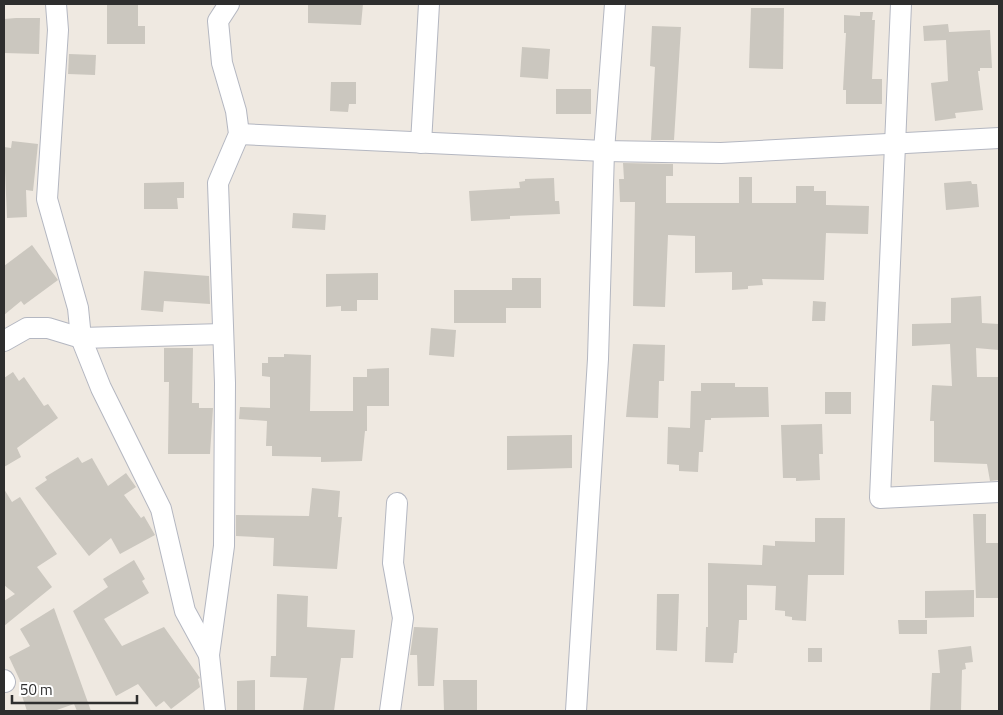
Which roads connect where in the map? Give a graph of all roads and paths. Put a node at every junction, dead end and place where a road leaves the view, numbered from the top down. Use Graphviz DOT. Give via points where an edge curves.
graph roads {
  1 [pos="56,4"];
  2 [pos="229,4"];
  3 [pos="429,4"];
  4 [pos="615,4"];
  5 [pos="901,4"];
  6 [pos="239,134"];
  7 [pos="999,138"];
  8 [pos="421,143"];
  9 [pos="896,144"];
  10 [pos="604,151"];
  11 [pos="223,334"];
  12 [pos="81,338"];
  13 [pos="4,340"];
  14 [pos="999,492"];
  15 [pos="397,503"];
  16 [pos="208,654"];
  17 [pos="215,711"];
  18 [pos="390,711"];
  19 [pos="576,711"];
  1 -- 12 [label="street" via="58,30 47,199 78,308"];
  2 -- 6 [label="street" via="218,21 222,63"];
  3 -- 8 [label="street"];
  4 -- 10 [label="street"];
  5 -- 9 [label="street"];
  6 -- 8 [label="street"];
  6 -- 11 [label="street" via="218,183"];
  7 -- 9 [label="street"];
  8 -- 10 [label="street"];
  9 -- 10 [label="street" via="721,153"];
  9 -- 14 [label="street" via="880,498"];
  10 -- 19 [label="street" via="598,359"];
  11 -- 12 [label="street"];
  11 -- 16 [label="street" via="224,546"];
  12 -- 13 [label="street" via="48,328 27,328"];
  12 -- 16 [label="street" via="101,388 160,509 185,612"];
  15 -- 18 [label="street" via="393,563 404,618"];
  16 -- 17 [label="street"];
}
